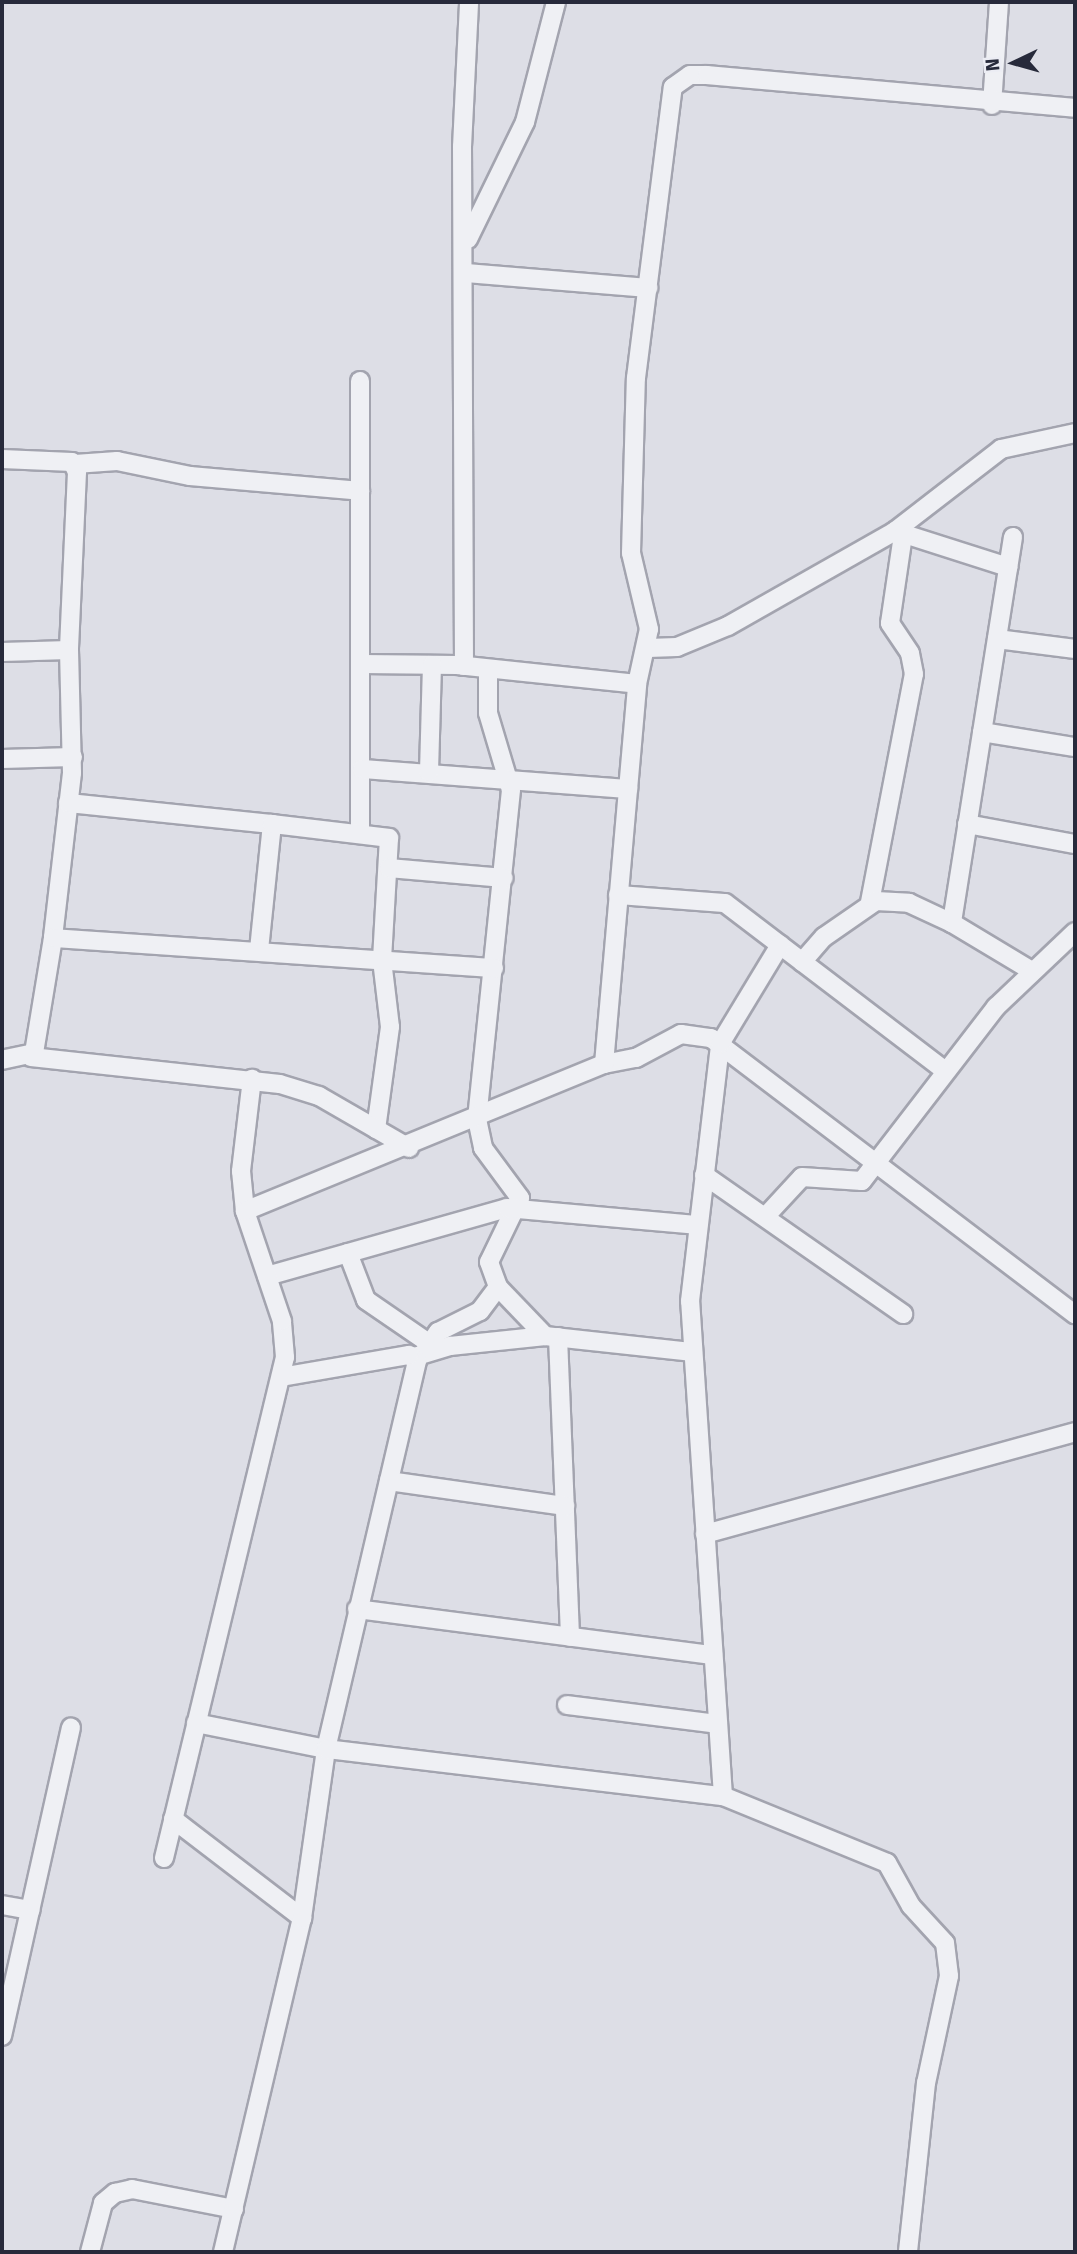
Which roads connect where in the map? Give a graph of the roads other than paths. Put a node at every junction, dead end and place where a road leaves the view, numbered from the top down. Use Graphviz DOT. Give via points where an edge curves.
graph roads {
  1 [pos="469,2"];
  2 [pos="556,2"];
  3 [pos="999,2"];
  4 [pos="992,104"];
  5 [pos="1075,108"];
  6 [pos="467,242"];
  7 [pos="466,273"];
  8 [pos="648,288"];
  9 [pos="360,380"];
  10 [pos="1075,433"];
  11 [pos="2,459"];
  12 [pos="75,464"];
  13 [pos="360,491"];
  14 [pos="899,533"];
  15 [pos="1013,537"];
  16 [pos="1008,567"];
  17 [pos="997,639"];
  18 [pos="648,648"];
  19 [pos="1075,649"];
  20 [pos="69,650"];
  21 [pos="2,652"];
  22 [pos="362,664"];
  23 [pos="432,664"];
  24 [pos="464,666"];
  25 [pos="488,671"];
  26 [pos="637,684"];
  27 [pos="982,732"];
  28 [pos="1075,747"];
  29 [pos="73,757"];
  30 [pos="2,759"];
  31 [pos="362,769"];
  32 [pos="429,772"];
  33 [pos="510,777"];
  34 [pos="628,789"];
  35 [pos="68,803"];
  36 [pos="272,824"];
  37 [pos="967,824"];
  38 [pos="360,834"];
  39 [pos="1075,844"];
  40 [pos="389,868"];
  41 [pos="504,878"];
  42 [pos="618,895"];
  43 [pos="870,902"];
  44 [pos="952,923"];
  45 [pos="1075,932"];
  46 [pos="53,938"];
  47 [pos="780,945"];
  48 [pos="259,950"];
  49 [pos="382,960"];
  50 [pos="802,962"];
  51 [pos="494,968"];
  52 [pos="1032,971"];
  53 [pos="720,1044"];
  54 [pos="31,1057"];
  55 [pos="2,1060"];
  56 [pos="604,1064"];
  57 [pos="943,1069"];
  58 [pos="252,1079"];
  59 [pos="477,1119"];
  60 [pos="376,1129"];
  61 [pos="409,1148"];
  62 [pos="877,1160"];
  63 [pos="704,1175"];
  64 [pos="518,1207"];
  65 [pos="245,1212"];
  66 [pos="765,1217"];
  67 [pos="698,1225"];
  68 [pos="348,1253"];
  69 [pos="267,1276"];
  70 [pos="498,1287"];
  71 [pos="903,1314"];
  72 [pos="1075,1314"];
  73 [pos="552,1337"];
  74 [pos="422,1350"];
  75 [pos="693,1352"];
  76 [pos="282,1377"];
  77 [pos="1075,1432"];
  78 [pos="389,1481"];
  79 [pos="565,1506"];
  80 [pos="705,1534"];
  81 [pos="357,1609"];
  82 [pos="570,1637"];
  83 [pos="713,1655"];
  84 [pos="567,1705"];
  85 [pos="197,1723"];
  86 [pos="718,1724"];
  87 [pos="71,1728"];
  88 [pos="326,1749"];
  89 [pos="723,1796"];
  90 [pos="173,1819"];
  91 [pos="163,1858"];
  92 [pos="2,1905"];
  93 [pos="31,1910"];
  94 [pos="302,1918"];
  95 [pos="2,2036"];
  96 [pos="234,2209"];
  97 [pos="90,2252"];
  98 [pos="223,2252"];
  99 [pos="908,2252"];
  1 -- 6 [label="street" via="462,147"];
  2 -- 6 [label="street" via="524,122"];
  3 -- 4 [label="street"];
  4 -- 5 [label="street"];
  4 -- 8 [label="street" via="707,75 680,79 669,98"];
  6 -- 7 [label="street"];
  7 -- 8 [label="street"];
  7 -- 24 [label="street"];
  8 -- 18 [label="street" via="636,379 631,553 648,616"];
  9 -- 13 [label="street"];
  10 -- 14 [label="street" via="1000,449"];
  11 -- 12 [label="street"];
  12 -- 13 [label="street" via="117,461 190,476"];
  12 -- 20 [label="street"];
  13 -- 22 [label="street"];
  14 -- 16 [label="street"];
  14 -- 18 [label="street" via="703,640"];
  14 -- 43 [label="street" via="890,623 910,653 914,674"];
  15 -- 16 [label="street"];
  16 -- 17 [label="street"];
  17 -- 19 [label="street"];
  17 -- 27 [label="street"];
  18 -- 26 [label="street"];
  20 -- 21 [label="street"];
  20 -- 29 [label="street"];
  22 -- 23 [label="street"];
  22 -- 31 [label="street"];
  23 -- 24 [label="street"];
  23 -- 32 [label="street"];
  24 -- 25 [label="street"];
  25 -- 26 [label="street"];
  25 -- 33 [label="street" via="488,713"];
  26 -- 34 [label="street"];
  27 -- 28 [label="street"];
  27 -- 37 [label="street"];
  29 -- 30 [label="street"];
  29 -- 35 [label="street"];
  31 -- 32 [label="street"];
  31 -- 38 [label="street"];
  32 -- 33 [label="street"];
  33 -- 34 [label="street"];
  33 -- 41 [label="street"];
  34 -- 42 [label="street"];
  35 -- 36 [label="street"];
  35 -- 46 [label="street"];
  36 -- 38 [label="street"];
  36 -- 48 [label="street"];
  37 -- 39 [label="street"];
  37 -- 44 [label="street"];
  38 -- 40 [label="street" via="389,838"];
  40 -- 41 [label="street"];
  40 -- 49 [label="street"];
  41 -- 51 [label="street"];
  42 -- 47 [label="street" via="716,900"];
  42 -- 56 [label="street"];
  43 -- 44 [label="street" via="909,903"];
  43 -- 50 [label="street"];
  44 -- 52 [label="street"];
  45 -- 52 [label="street"];
  46 -- 48 [label="street"];
  46 -- 54 [label="street"];
  47 -- 50 [label="street"];
  47 -- 53 [label="street"];
  48 -- 49 [label="street"];
  49 -- 51 [label="street"];
  49 -- 60 [label="street" via="390,1027"];
  50 -- 57 [label="street"];
  51 -- 59 [label="street"];
  52 -- 57 [label="street"];
  53 -- 56 [label="street" via="681,1034 636,1058"];
  53 -- 62 [label="street"];
  53 -- 63 [label="street"];
  54 -- 55 [label="street"];
  54 -- 58 [label="street"];
  56 -- 59 [label="street"];
  57 -- 62 [label="street"];
  58 -- 60 [label="street" via="319,1096"];
  58 -- 65 [label="street" via="241,1171"];
  59 -- 61 [label="street"];
  59 -- 64 [label="street" via="484,1149 520,1193"];
  60 -- 61 [label="street"];
  61 -- 65 [label="street"];
  62 -- 66 [label="street" via="858,1183 818,1174 802,1177"];
  62 -- 72 [label="street"];
  63 -- 66 [label="street"];
  63 -- 67 [label="street"];
  64 -- 67 [label="street"];
  64 -- 68 [label="street"];
  64 -- 70 [label="street" via="489,1262"];
  65 -- 69 [label="street"];
  66 -- 71 [label="street"];
  67 -- 75 [label="street" via="690,1301"];
  68 -- 69 [label="street"];
  68 -- 74 [label="street" via="366,1300"];
  69 -- 76 [label="street" via="284,1339"];
  70 -- 73 [label="street"];
  70 -- 74 [label="street" via="480,1311"];
  73 -- 74 [label="street"];
  73 -- 75 [label="street"];
  73 -- 79 [label="street"];
  74 -- 76 [label="street"];
  74 -- 78 [label="street"];
  75 -- 80 [label="street"];
  76 -- 85 [label="street"];
  77 -- 80 [label="street"];
  78 -- 79 [label="street"];
  78 -- 81 [label="street"];
  79 -- 82 [label="street"];
  80 -- 83 [label="street"];
  81 -- 82 [label="street"];
  81 -- 88 [label="street"];
  82 -- 83 [label="street"];
  83 -- 86 [label="street"];
  84 -- 86 [label="street"];
  85 -- 88 [label="street"];
  85 -- 90 [label="street"];
  86 -- 89 [label="street"];
  87 -- 93 [label="street"];
  88 -- 89 [label="street"];
  88 -- 94 [label="street"];
  89 -- 99 [label="street" via="887,1863 911,1906 944,1943 949,1976 926,2083"];
  90 -- 91 [label="street"];
  90 -- 94 [label="street"];
  92 -- 93 [label="street"];
  93 -- 95 [label="street"];
  94 -- 96 [label="street"];
  96 -- 97 [label="street" via="132,2189 115,2193 103,2203"];
  96 -- 98 [label="street"];
}
